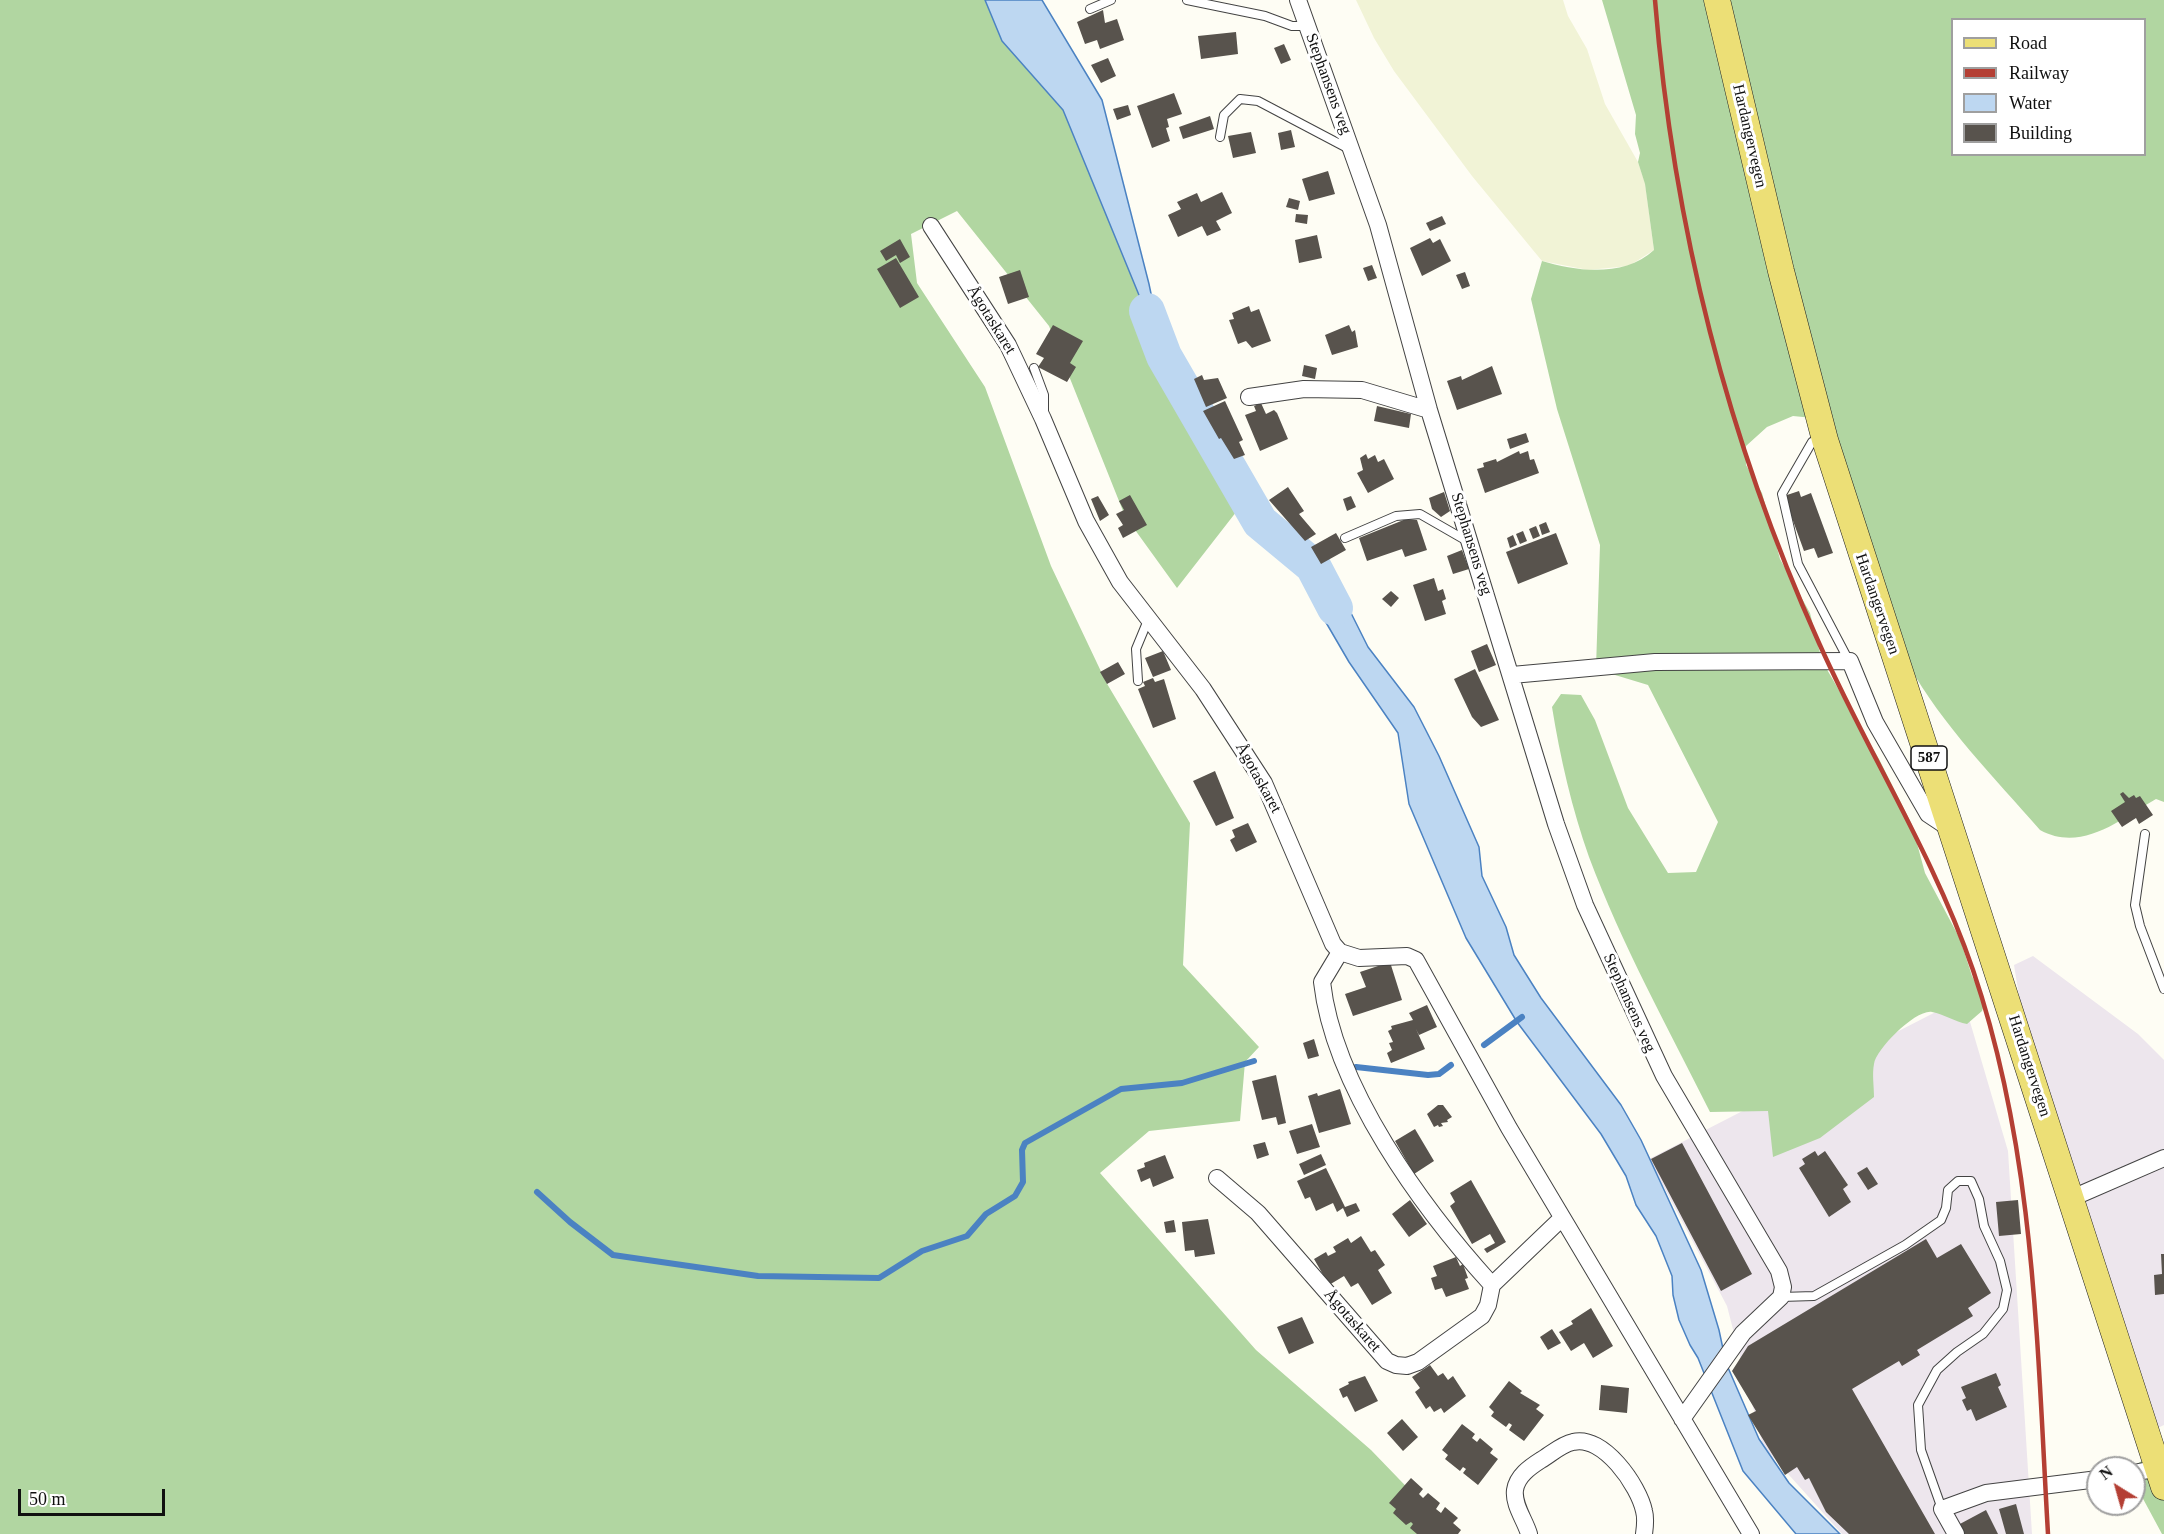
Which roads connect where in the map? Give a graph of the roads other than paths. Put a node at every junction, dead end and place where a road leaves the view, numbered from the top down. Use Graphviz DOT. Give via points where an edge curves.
graph roads {
  1 [pos="1111,0"];
  2 [pos="1186,0"];
  3 [pos="1298,0"];
  4 [pos="1717,0"];
  5 [pos="1090,9"];
  6 [pos="1307,26"];
  7 [pos="1220,137"];
  8 [pos="1351,150"];
  9 [pos="931,226"];
  10 [pos="1034,368"];
  11 [pos="1248,397"];
  12 [pos="1429,410"];
  13 [pos="1043,419"];
  14 [pos="1825,440"];
  15 [pos="1345,538"];
  16 [pos="1471,544"];
  17 [pos="1148,620"];
  18 [pos="1850,661"];
  19 [pos="1512,675"];
  20 [pos="1138,681"];
  21 [pos="1952,830"];
  22 [pos="2145,834"];
  23 [pos="1340,952"];
  24 [pos="2164,989"];
  25 [pos="2164,1158"];
  26 [pos="1217,1178"];
  27 [pos="2072,1198"];
  28 [pos="1562,1218"];
  29 [pos="1492,1285"];
  30 [pos="1781,1297"];
  31 [pos="1682,1419"];
  32 [pos="2155,1432"];
  33 [pos="2152,1476"];
  34 [pos="2086,1480"];
  35 [pos="1942,1509"];
  36 [pos="1529,1534"];
  37 [pos="1644,1534"];
  38 [pos="1751,1534"];
  39 [pos="1956,1534"];
  1 -- 5 [label="lane"];
  2 -- 6 [label="lane" via="1242,10 1292,26"];
  3 -- 6 [label="street, Stephansens veg"];
  4 -- 14 [label="main road, Hardangervegen / 587" via="1780,271"];
  6 -- 8 [label="street, Stephansens veg"];
  7 -- 8 [label="lane" via="1224,115 1240,99 1258,101"];
  8 -- 12 [label="street, Stephansens veg" via="1385,247"];
  9 -- 13 [label="street, Ågotaskaret" via="1008,345"];
  10 -- 13 [label="lane, Ågotaskaret" via="1046,403"];
  11 -- 12 [label="street" via="1304,389 1362,390"];
  12 -- 16 [label="street, Stephansens veg"];
  13 -- 17 [label="street, Ågotaskaret" via="1086,521 1120,582"];
  14 -- 18 [label="lane" via="1812,442 1782,494 1798,564"];
  14 -- 21 [label="main road, Hardangervegen / 587"];
  15 -- 16 [label="lane" via="1396,516 1420,514"];
  16 -- 19 [label="street, Stephansens veg"];
  17 -- 20 [label="lane" via="1136,648"];
  17 -- 23 [label="street, Ågotaskaret" via="1203,689 1264,783 1328,936"];
  18 -- 19 [label="street" via="1655,662"];
  18 -- 21 [label="street" via="1875,722 1928,814"];
  19 -- 30 [label="street, Stephansens veg" via="1556,824 1585,905 1652,1054 1779,1271"];
  21 -- 27 [label="main road, Hardangervegen / 587"];
  22 -- 24 [label="lane" via="2135,905"];
  23 -- 28 [label="street" via="1359,958 1407,956 1416,960"];
  23 -- 29 [label="street" via="1322,982 1342,1061 1409,1183 1449,1238"];
  25 -- 27 [label="street"];
  26 -- 29 [label="street, Ågotaskaret" via="1258,1213 1369,1342 1396,1365 1418,1362 1482,1316"];
  27 -- 32 [label="main road, Hardangervegen / 587"];
  28 -- 29 [label="street, Ågotaskaret"];
  28 -- 31 [label="street"];
  30 -- 31 [label="street" via="1743,1333"];
  30 -- 35 [label="lane" via="1814,1296 1905,1245 1941,1220 1948,1190 1958,1181 1971,1181 2007,1290 2003,1309 1983,1334 1937,1370 1918,1405 1921,1450"];
  31 -- 38 [label="street"];
  32 -- 33 [label="main road, Hardangervegen / 587"];
  34 -- 35 [label="street" via="1986,1493"];
  35 -- 39 [label="street"];
  36 -- 37 [label="street" via="1516,1503 1520,1478 1561,1447 1585,1441 1610,1455 1625,1474 1645,1513"];
}
